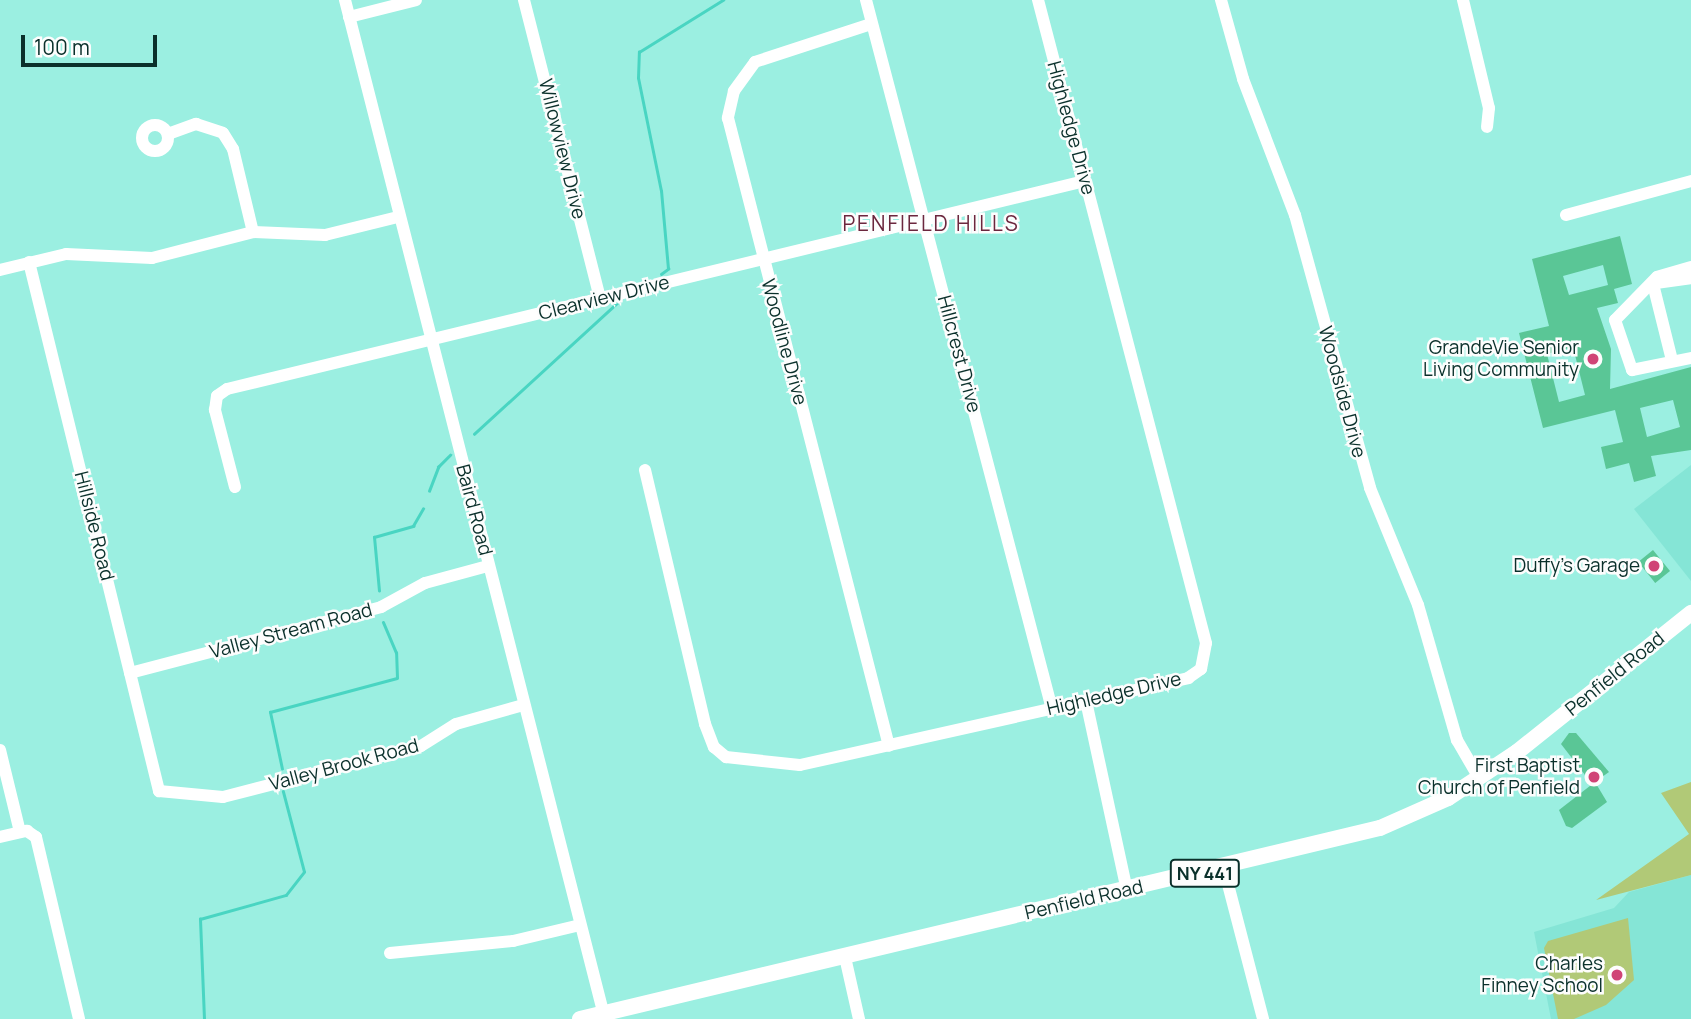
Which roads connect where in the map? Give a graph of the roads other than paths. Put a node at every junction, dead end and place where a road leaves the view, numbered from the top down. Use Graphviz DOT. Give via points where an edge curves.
graph roads {
  1 [pos="345,0"];
  2 [pos="416,0"];
  3 [pos="524,0"];
  4 [pos="866,0"];
  5 [pos="1038,0"];
  6 [pos="1221,0"];
  7 [pos="1463,0"];
  8 [pos="349,17"];
  9 [pos="871,24"];
  10 [pos="1487,127"];
  11 [pos="168,134"];
  12 [pos="1085,181"];
  13 [pos="1691,181"];
  14 [pos="1566,215"];
  15 [pos="398,216"];
  16 [pos="924,220"];
  17 [pos="253,232"];
  18 [pos="763,259"];
  19 [pos="29,262"];
  20 [pos="1691,267"];
  21 [pos="0,270"];
  22 [pos="1691,278"];
  23 [pos="1654,283"];
  24 [pos="600,299"];
  25 [pos="430,340"];
  26 [pos="1691,358"];
  27 [pos="1672,360"];
  28 [pos="645,470"];
  29 [pos="236,487"];
  30 [pos="488,566"];
  31 [pos="1691,613"];
  32 [pos="130,673"];
  33 [pos="1086,701"];
  34 [pos="523,705"];
  35 [pos="1052,709"];
  36 [pos="889,746"];
  37 [pos="0,750"];
  38 [pos="1479,778"];
  39 [pos="159,790"];
  40 [pos="20,832"];
  41 [pos="0,837"];
  42 [pos="1224,869"];
  43 [pos="1127,890"];
  44 [pos="580,925"];
  45 [pos="390,953"];
  46 [pos="845,957"];
  47 [pos="604,1016"];
  48 [pos="79,1019"];
  49 [pos="580,1019"];
  50 [pos="859,1019"];
  51 [pos="1263,1019"];
  1 -- 8 [label="street, Baird Road"];
  2 -- 8 [label="street"];
  3 -- 24 [label="street, Willowview Drive"];
  4 -- 9 [label="street, Hillcrest Drive"];
  5 -- 12 [label="street, Highledge Drive"];
  6 -- 38 [label="street, Woodside Drive" via="1243,79 1295,215 1366,479 1418,605 1457,740"];
  7 -- 10 [label="street" via="1489,108"];
  8 -- 15 [label="street, Baird Road"];
  9 -- 16 [label="street, Hillcrest Drive"];
  9 -- 18 [label="street, Woodline Drive" via="763,57 734,91 729,133"];
  11 -- 17 [label="street" via="197,124 223,133 233,149"];
  12 -- 16 [label="street, Clearview Drive"];
  12 -- 33 [label="street, Highledge Drive" via="1207,654 1201,669 1188,678"];
  13 -- 14 [label="street"];
  15 -- 17 [label="street" via="325,234"];
  15 -- 25 [label="street, Baird Road"];
  16 -- 18 [label="street, Clearview Drive"];
  16 -- 35 [label="street, Hillcrest Drive"];
  17 -- 19 [label="street" via="152,258 80,253"];
  18 -- 24 [label="street, Clearview Drive"];
  18 -- 36 [label="street, Woodline Drive"];
  19 -- 21 [label="street"];
  19 -- 32 [label="street, Hillside Road"];
  20 -- 23 [label="street" via="1660,275"];
  22 -- 23 [label="street"];
  23 -- 27 [label="street"];
  23 -- 27 [label="street" via="1615,323 1627,367"];
  24 -- 25 [label="street, Clearview Drive"];
  25 -- 29 [label="street, Clearview Drive" via="221,393 215,410"];
  25 -- 30 [label="street, Baird Road"];
  26 -- 27 [label="street"];
  28 -- 36 [label="street, Highledge Drive" via="705,724 717,752 733,759 800,765"];
  30 -- 32 [label="street, Valley Stream Road" via="425,583 381,607"];
  30 -- 34 [label="street, Baird Road"];
  31 -- 38 [label="main road, Penfield Road / NY 441"];
  32 -- 39 [label="street, Hillside Road"];
  33 -- 35 [label="street, Highledge Drive"];
  33 -- 43 [label="street"];
  34 -- 39 [label="street, Valley Brook Road" via="456,724 421,746 223,797"];
  34 -- 44 [label="street, Baird Road"];
  35 -- 36 [label="street, Highledge Drive"];
  37 -- 40 [label="street"];
  38 -- 42 [label="main road, Penfield Road / NY 441" via="1380,828"];
  40 -- 41 [label="street"];
  40 -- 48 [label="street" via="31,832 37,843"];
  42 -- 43 [label="main road, Penfield Road / NY 441"];
  42 -- 51 [label="street"];
  43 -- 46 [label="main road, Penfield Road / NY 441"];
  44 -- 45 [label="street" via="513,941"];
  44 -- 47 [label="street, Baird Road"];
  46 -- 47 [label="main road, Penfield Road / NY 441"];
  46 -- 50 [label="street"];
  47 -- 49 [label="main road, Penfield Road / NY 441"];
}
